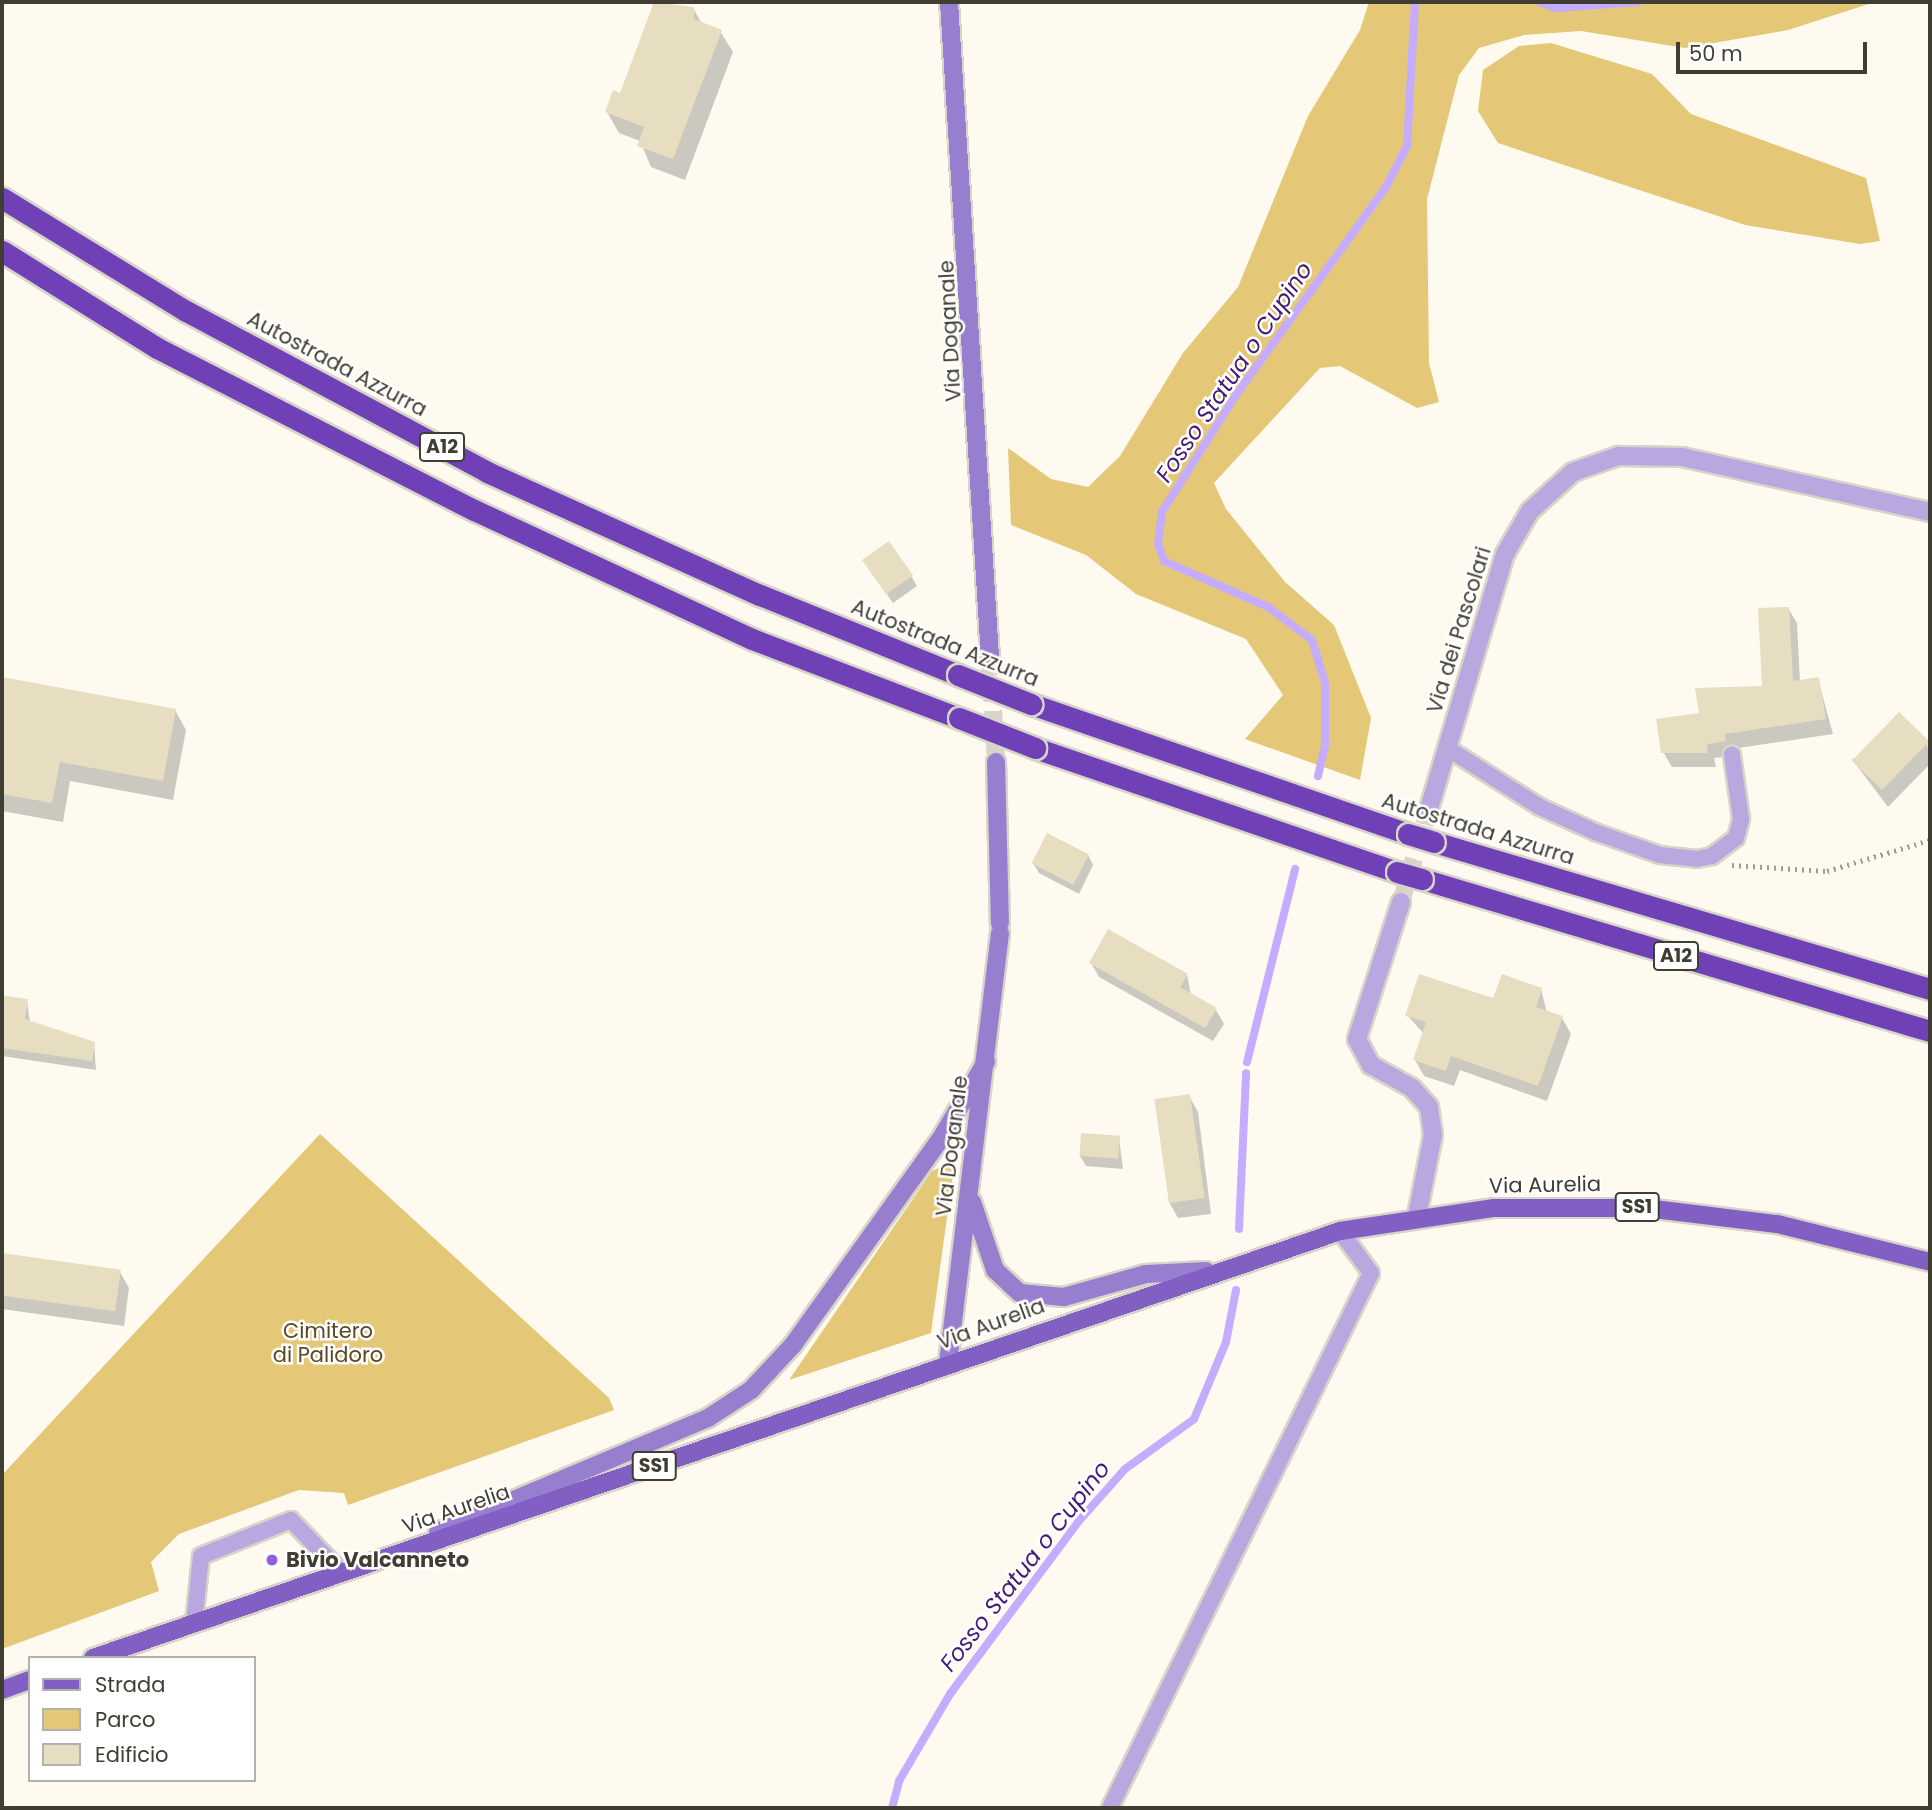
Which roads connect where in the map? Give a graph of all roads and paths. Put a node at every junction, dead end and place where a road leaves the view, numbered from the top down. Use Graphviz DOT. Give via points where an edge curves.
graph roads {
  1 [pos="949,2"];
  2 [pos="2,198"];
  3 [pos="2,251"];
  4 [pos="1930,512"];
  5 [pos="990,657"];
  6 [pos="1447,748"];
  7 [pos="1732,755"];
  8 [pos="996,762"];
  9 [pos="1428,812"];
  10 [pos="1930,840"];
  11 [pos="1712,856"];
  12 [pos="1401,902"];
  13 [pos="1930,989"];
  14 [pos="1930,1031"];
  15 [pos="986,1062"];
  16 [pos="969,1195"];
  17 [pos="1417,1216"];
  18 [pos="1340,1231"];
  19 [pos="1930,1262"];
  20 [pos="1206,1271"];
  21 [pos="948,1363"];
  22 [pos="359,1566"];
  23 [pos="341,1572"];
  24 [pos="194,1623"];
  25 [pos="99,1656"];
  26 [pos="28,1680"];
  27 [pos="2,1690"];
  28 [pos="1110,1808"];
  1 -- 5 [label="main road, Via Doganale"];
  2 -- 13 [label="highway, Autostrada Azzurra / A12, bridge" via="186,311 487,472 760,595 1031,704 1228,775 1434,842"];
  3 -- 14 [label="highway, A12, bridge" via="157,348 474,510 752,639 1035,748 1375,866"];
  4 -- 6 [label="street, Via dei Pascolari" via="1699,459 1630,455 1579,468 1548,491 1510,542"];
  6 -- 9 [label="street, Via dei Pascolari"];
  6 -- 11 [label="lane" via="1540,807 1595,832 1660,855"];
  7 -- 11 [label="lane" via="1741,819 1736,838"];
  8 -- 15 [label="main road, Via Doganale" via="1000,928"];
  10 -- 11 [label="path" via="1827,871 1791,873"];
  12 -- 17 [label="street" via="1357,1039 1371,1065 1418,1092 1429,1107 1433,1135"];
  15 -- 16 [label="main road, Via Doganale"];
  15 -- 22 [label="main road" via="940,1140 793,1345 741,1398 708,1418"];
  16 -- 20 [label="main road" via="995,1270 1020,1293 1064,1297 1146,1274"];
  16 -- 21 [label="main road, Via Doganale"];
  17 -- 18 [label="main road, Via Aurelia / SS1"];
  17 -- 19 [label="main road, Via Aurelia / SS1" via="1545,1206 1677,1210 1822,1233"];
  18 -- 20 [label="main road, Via Aurelia / SS1"];
  18 -- 28 [label="lane" via="1371,1273"];
  20 -- 21 [label="main road, Via Aurelia / SS1"];
  21 -- 22 [label="main road, Via Aurelia / SS1"];
  22 -- 23 [label="main road, Via Aurelia / SS1"];
  23 -- 24 [label="main road, Via Aurelia / SS1"];
  23 -- 24 [label="lane" via="291,1520 201,1556"];
  24 -- 25 [label="main road, Via Aurelia / SS1"];
  26 -- 27 [label="main road"];
}
